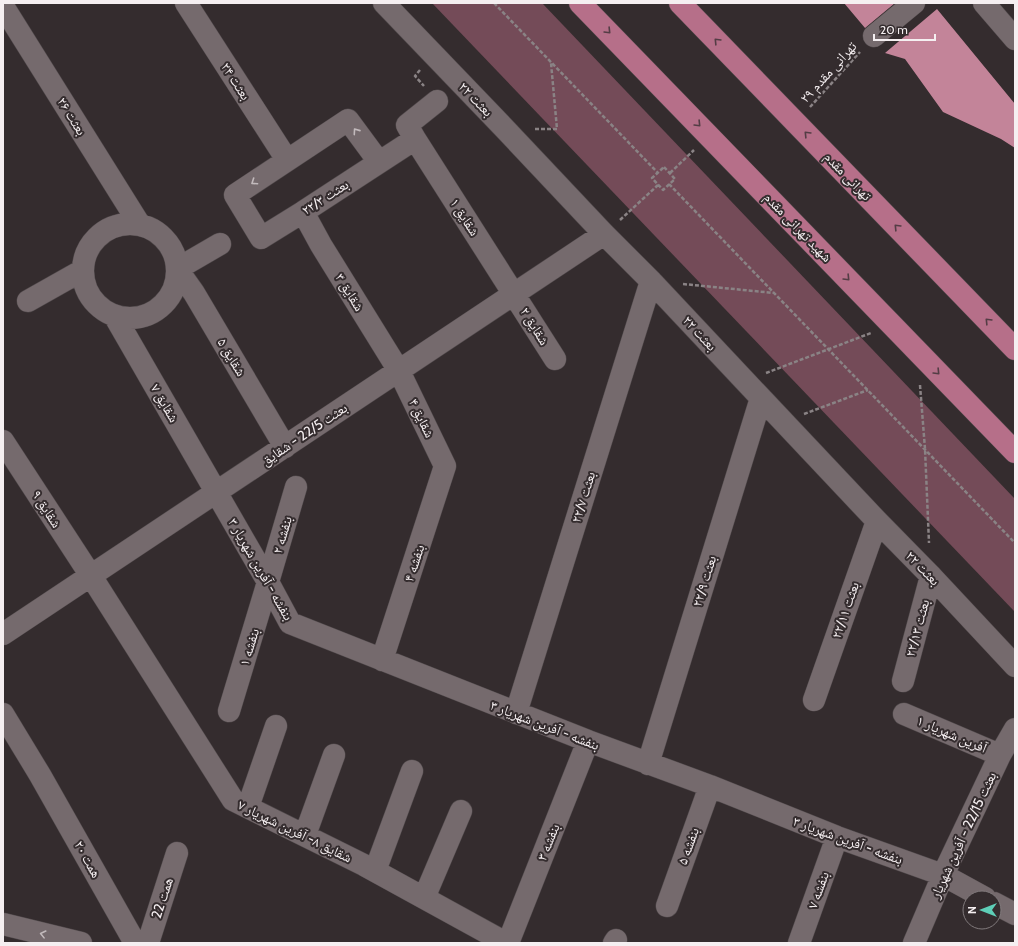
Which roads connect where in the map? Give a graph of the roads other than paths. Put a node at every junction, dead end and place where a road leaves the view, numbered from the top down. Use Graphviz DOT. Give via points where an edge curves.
graph roads {
  1 [pos="186,3"];
  2 [pos="384,3"];
  3 [pos="580,3"];
  4 [pos="914,3"];
  5 [pos="984,3"];
  6 [pos="3,6"];
  7 [pos="690,6"];
  8 [pos="874,36"];
  9 [pos="1015,39"];
  10 [pos="437,101"];
  11 [pos="415,139"];
  12 [pos="287,160"];
  13 [pos="379,162"];
  14 [pos="303,212"];
  15 [pos="140,225"];
  16 [pos="604,234"];
  17 [pos="220,244"];
  18 [pos="177,269"];
  19 [pos="83,270"];
  20 [pos="651,281"];
  21 [pos="514,294"];
  22 [pos="28,301"];
  23 [pos="114,315"];
  24 [pos="1015,349"];
  25 [pos="555,359"];
  26 [pos="399,371"];
  27 [pos="761,398"];
  28 [pos="3,441"];
  29 [pos="285,447"];
  30 [pos="1015,452"];
  31 [pos="445,466"];
  32 [pos="296,487"];
  33 [pos="217,492"];
  34 [pos="877,520"];
  35 [pos="91,576"];
  36 [pos="931,576"];
  37 [pos="268,582"];
  38 [pos="3,634"];
  39 [pos="382,660"];
  40 [pos="1015,666"];
  41 [pos="903,681"];
  42 [pos="814,700"];
  43 [pos="229,711"];
  44 [pos="516,713"];
  45 [pos="3,714"];
  46 [pos="904,714"];
  47 [pos="276,726"];
  48 [pos="1015,729"];
  49 [pos="588,741"];
  50 [pos="334,755"];
  51 [pos="1000,755"];
  52 [pos="648,764"];
  53 [pos="412,771"];
  54 [pos="710,786"];
  55 [pos="248,807"];
  56 [pos="461,810"];
  57 [pos="305,836"];
  58 [pos="837,837"];
  59 [pos="177,853"];
  60 [pos="375,871"];
  61 [pos="943,875"];
  62 [pos="971,890"];
  63 [pos="424,898"];
  64 [pos="667,906"];
  65 [pos="1002,907"];
  66 [pos="1015,914"];
  67 [pos="3,924"];
  68 [pos="81,943"];
  69 [pos="135,943"];
  70 [pos="148,943"];
  71 [pos="507,943"];
  72 [pos="800,943"];
  73 [pos="914,943"];
  1 -- 12 [label="street, بعثت ۲۴"];
  2 -- 16 [label="street, بعثت ۲۲"];
  3 -- 30 [label="main road, شهید تهرانی مقدم, one-way"];
  4 -- 8 [label="street"];
  5 -- 9 [label="street"];
  6 -- 15 [label="street, بعثت ۲۶"];
  24 -- 7 [label="main road, تهرانی مقدم, one-way" via="796,122"];
  10 -- 11 [label="street, شقایق ۱" via="407,125"];
  11 -- 13 [label="street"];
  11 -- 21 [label="street, شقایق ۱"];
  13 -- 12 [label="street, بعثت ۲۲/۳, one-way" via="348,120"];
  12 -- 14 [label="street, بعثت ۲۲/۳, one-way" via="235,195 261,238"];
  13 -- 14 [label="street, بعثت ۲۲/۳"];
  14 -- 26 [label="street, شقایق ۳"];
  15 -- 18 [label="street" via="154,230 166,240 174,254"];
  15 -- 19 [label="street" via="126,224 113,227 101,234 91,244"];
  16 -- 20 [label="street, بعثت ۲۲"];
  16 -- 21 [label="street, بعثت 22/5 - شقایق"];
  17 -- 18 [label="street"];
  18 -- 23 [label="street" via="175,284 168,298 158,309 144,315"];
  18 -- 29 [label="street, شقایق ۵" via="194,293"];
  19 -- 22 [label="street"];
  19 -- 23 [label="street" via="92,297 101,308"];
  20 -- 27 [label="street, بعثت ۲۲"];
  20 -- 44 [label="street, بعثت ۲۲/۷"];
  21 -- 25 [label="street, شقایق ۲"];
  21 -- 26 [label="street, بعثت 22/5 - شقایق"];
  23 -- 33 [label="street, شقایق ۷"];
  26 -- 29 [label="street, بعثت 22/5 - شقایق"];
  26 -- 31 [label="street, شقایق ۴"];
  27 -- 34 [label="street, بعثت ۲۲"];
  27 -- 52 [label="street, بعثت ۲۲/۹"];
  28 -- 35 [label="street, شقایق ۹"];
  29 -- 33 [label="street, بعثت 22/5 - شقایق"];
  31 -- 39 [label="street, بنفشه ۴"];
  32 -- 37 [label="street, بنفشه ۲"];
  33 -- 35 [label="street, بعثت 22/5 - شقایق"];
  33 -- 37 [label="street, بنفشه - آفرین شهریار ۳"];
  34 -- 36 [label="street, بعثت ۲۲"];
  34 -- 42 [label="street, بعثت ۲۲/۱۱"];
  35 -- 38 [label="street, بعثت 22/5 - شقایق"];
  35 -- 55 [label="street, شقایق ۸- آفرین شهریار ۷" via="233,800"];
  36 -- 40 [label="street, بعثت ۲۲"];
  36 -- 41 [label="street, بعثت ۲۲/۱۳"];
  37 -- 39 [label="street, بنفشه - آفرین شهریار ۳" via="290,623"];
  37 -- 43 [label="street, بنفشه ۱"];
  39 -- 44 [label="street, بنفشه - آفرین شهریار ۳"];
  44 -- 49 [label="street, بنفشه - آفرین شهریار ۳"];
  45 -- 69 [label="street, همت ۲۰"];
  46 -- 51 [label="street, آفرین شهریار ۱"];
  47 -- 55 [label="street"];
  48 -- 51 [label="street, بعثت 22/15 - آفرین شهریار"];
  49 -- 52 [label="street, بنفشه - آفرین شهریار ۳"];
  49 -- 71 [label="street, بنفشه ۳"];
  50 -- 57 [label="street"];
  51 -- 61 [label="street, بعثت 22/15 - آفرین شهریار"];
  52 -- 54 [label="street, بنفشه - آفرین شهریار ۳"];
  53 -- 60 [label="street"];
  54 -- 58 [label="street, بنفشه - آفرین شهریار ۳"];
  54 -- 64 [label="street, بنفشه ۵"];
  55 -- 57 [label="street, شقایق ۸- آفرین شهریار ۷"];
  56 -- 63 [label="street"];
  57 -- 60 [label="street, شقایق ۸- آفرین شهریار ۷"];
  58 -- 61 [label="street, بنفشه - آفرین شهریار ۳"];
  58 -- 72 [label="street, بنفشه ۷"];
  59 -- 70 [label="street, همت 22"];
  60 -- 63 [label="street, شقایق ۸- آفرین شهریار ۷"];
  61 -- 62 [label="street, بنفشه - آفرین شهریار ۳"];
  61 -- 73 [label="street, بعثت 22/15 - آفرین شهریار"];
  63 -- 71 [label="street, شقایق ۸- آفرین شهریار ۷"];
  65 -- 66 [label="street"];
  68 -- 67 [label="street, one-way"];
}
